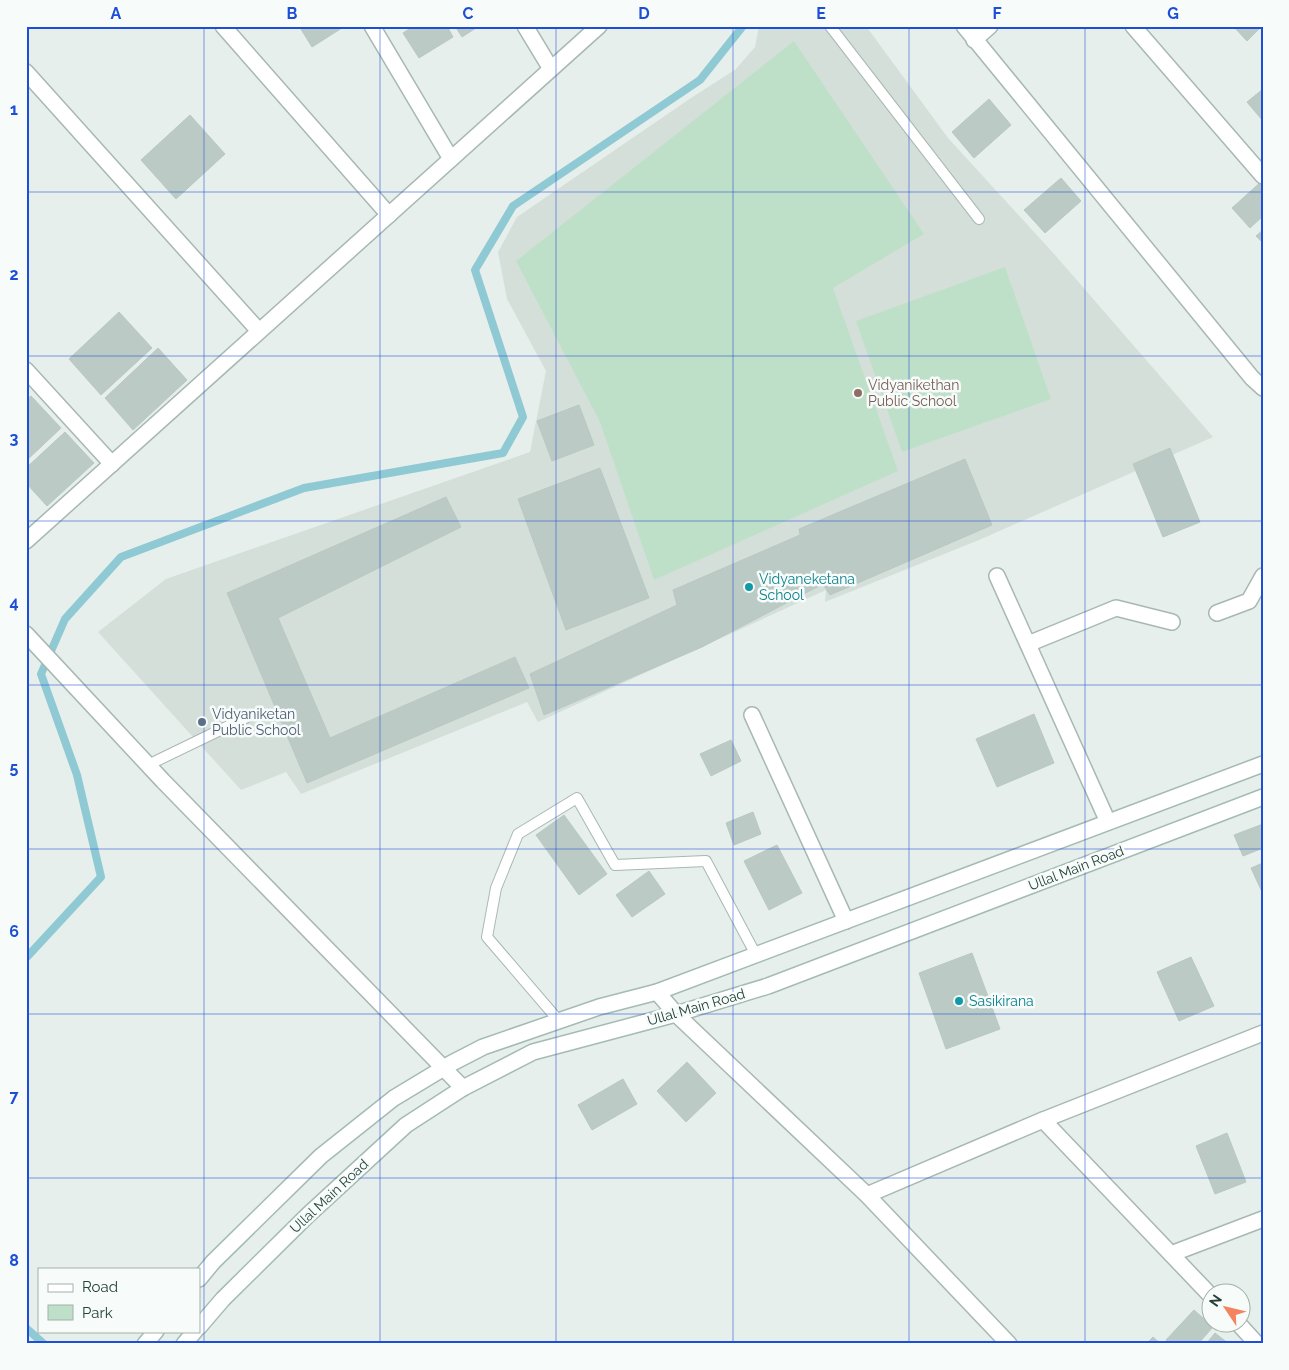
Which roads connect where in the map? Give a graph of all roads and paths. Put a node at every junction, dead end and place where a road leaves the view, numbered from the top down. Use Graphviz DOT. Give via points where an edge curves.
graph roads {
  1 [pos="224,26"];
  2 [pos="372,26"];
  3 [pos="525,26"];
  4 [pos="598,26"];
  5 [pos="830,26"];
  6 [pos="964,26"];
  7 [pos="990,26"];
  8 [pos="1133,26"];
  9 [pos="974,40"];
  10 [pos="551,69"];
  11 [pos="26,72"];
  12 [pos="451,158"];
  13 [pos="1263,176"];
  14 [pos="389,215"];
  15 [pos="978,218"];
  16 [pos="259,331"];
  17 [pos="26,370"];
  18 [pos="1259,378"];
  19 [pos="112,464"];
  20 [pos="26,541"];
  21 [pos="997,576"];
  22 [pos="1263,576"];
  23 [pos="1217,613"];
  24 [pos="1172,622"];
  25 [pos="30,639"];
  26 [pos="1028,644"];
  27 [pos="752,715"];
  28 [pos="247,717"];
  29 [pos="1263,764"];
  30 [pos="148,765"];
  31 [pos="1263,797"];
  32 [pos="1108,822"];
  33 [pos="846,921"];
  34 [pos="756,955"];
  35 [pos="657,992"];
  36 [pos="676,1014"];
  37 [pos="559,1021"];
  38 [pos="1263,1032"];
  39 [pos="443,1068"];
  40 [pos="463,1088"];
  41 [pos="1044,1120"];
  42 [pos="867,1195"];
  43 [pos="1263,1219"];
  44 [pos="1171,1254"];
  45 [pos="200,1278"];
  46 [pos="1202,1286"];
  47 [pos="200,1326"];
  48 [pos="155,1332"];
  49 [pos="194,1332"];
  50 [pos="1246,1332"];
  51 [pos="145,1344"];
  52 [pos="184,1344"];
  53 [pos="1009,1344"];
  54 [pos="1257,1344"];
  1 -- 14 [label="street"];
  2 -- 12 [label="street"];
  3 -- 10 [label="street"];
  4 -- 10 [label="street"];
  5 -- 15 [label="lane"];
  6 -- 9 [label="street"];
  7 -- 9 [label="street"];
  8 -- 13 [label="street"];
  9 -- 18 [label="street"];
  10 -- 12 [label="street"];
  11 -- 16 [label="street"];
  12 -- 14 [label="street"];
  14 -- 16 [label="street"];
  16 -- 19 [label="street"];
  17 -- 19 [label="street"];
  19 -- 20 [label="street"];
  21 -- 26 [label="street"];
  22 -- 23 [label="street" via="1249,601"];
  24 -- 26 [label="street" via="1116,608"];
  25 -- 30 [label="street"];
  26 -- 32 [label="street"];
  27 -- 33 [label="street"];
  28 -- 30 [label="lane"];
  29 -- 32 [label="street, Ullal Main Road"];
  30 -- 39 [label="street"];
  31 -- 36 [label="street, Ullal Main Road" via="768,986"];
  32 -- 33 [label="street, Ullal Main Road"];
  33 -- 34 [label="street, Ullal Main Road"];
  34 -- 35 [label="street, Ullal Main Road"];
  34 -- 37 [label="lane" via="706,862 615,865 577,798 518,834 496,888 488,937"];
  35 -- 36 [label="street"];
  35 -- 37 [label="street, Ullal Main Road"];
  36 -- 40 [label="street, Ullal Main Road" via="533,1052"];
  36 -- 42 [label="street"];
  37 -- 39 [label="street, Ullal Main Road" via="483,1047"];
  38 -- 41 [label="street"];
  39 -- 40 [label="street"];
  39 -- 45 [label="street, Ullal Main Road" via="394,1098 321,1156"];
  40 -- 47 [label="street, Ullal Main Road" via="406,1125 308,1215"];
  41 -- 42 [label="street"];
  41 -- 44 [label="street"];
  42 -- 53 [label="street"];
  43 -- 44 [label="street"];
  44 -- 46 [label="street"];
  48 -- 51 [label="street"];
  49 -- 52 [label="street"];
  50 -- 54 [label="street"];
}
